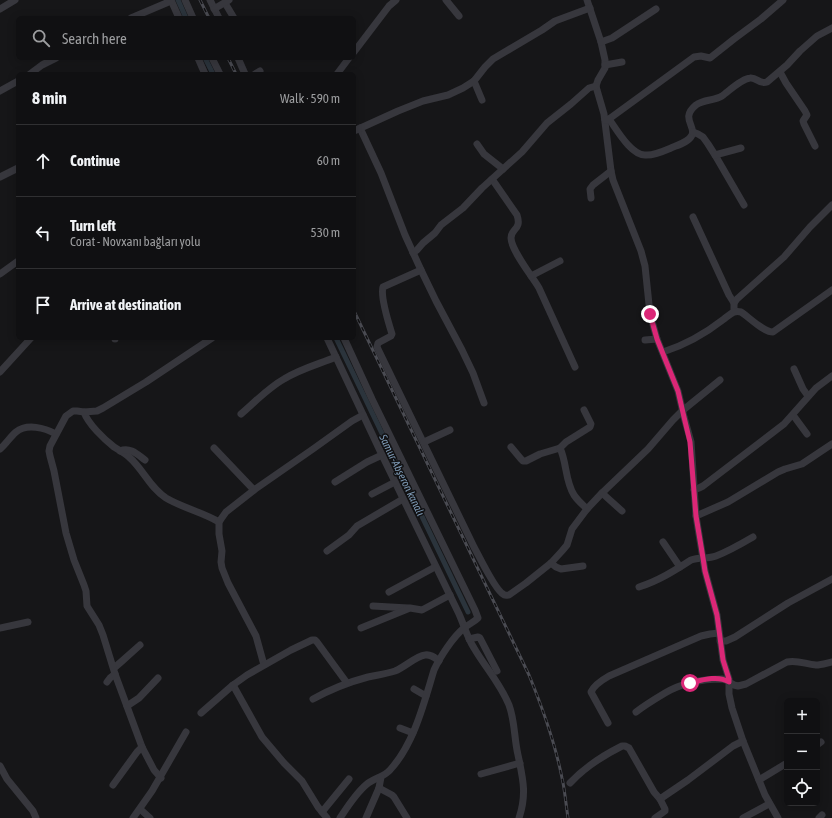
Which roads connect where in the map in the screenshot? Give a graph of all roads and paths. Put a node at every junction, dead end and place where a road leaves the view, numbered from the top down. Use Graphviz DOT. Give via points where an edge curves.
graph roads {
  1 [pos="15,0"];
  2 [pos="171,0"];
  3 [pos="185,0"];
  4 [pos="210,0"];
  5 [pos="396,0"];
  6 [pos="446,0"];
  7 [pos="587,0"];
  8 [pos="783,0"];
  9 [pos="227,2"];
  10 [pos="590,8"];
  11 [pos="0,9"];
  12 [pos="214,9"];
  13 [pos="656,9"];
  14 [pos="135,16"];
  15 [pos="178,16"];
  16 [pos="192,16"];
  17 [pos="218,16"];
  18 [pos="233,16"];
  19 [pos="459,16"];
  20 [pos="832,28"];
  21 [pos="601,42"];
  22 [pos="356,49"];
  23 [pos="52,60"];
  24 [pos="199,60"];
  25 [pos="213,60"];
  26 [pos="239,60"];
  27 [pos="348,60"];
  28 [pos="622,62"];
  29 [pos="605,65"];
  30 [pos="33,72"];
  31 [pos="203,72"];
  32 [pos="219,72"];
  33 [pos="244,72"];
  34 [pos="338,72"];
  35 [pos="780,72"];
  36 [pos="474,81"];
  37 [pos="16,83"];
  38 [pos="596,86"];
  39 [pos="0,91"];
  40 [pos="482,100"];
  41 [pos="607,120"];
  42 [pos="357,130"];
  43 [pos="693,132"];
  44 [pos="477,144"];
  45 [pos="815,146"];
  46 [pos="741,148"];
  47 [pos="716,155"];
  48 [pos="16,169"];
  49 [pos="503,169"];
  50 [pos="611,171"];
  51 [pos="0,177"];
  52 [pos="492,179"];
  53 [pos="591,198"];
  54 [pos="744,205"];
  55 [pos="832,205"];
  56 [pos="693,216"];
  57 [pos="414,253"];
  58 [pos="560,261"];
  59 [pos="16,262"];
  60 [pos="421,270"];
  61 [pos="0,274"];
  62 [pos="531,276"];
  63 [pos="832,290"];
  64 [pos="734,303"];
  65 [pos="734,311"];
  66 [pos="657,339"];
  67 [pos="29,340"];
  68 [pos="209,340"];
  69 [pos="329,340"];
  70 [pos="345,340"];
  71 [pos="645,340"];
  72 [pos="663,352"];
  73 [pos="336,357"];
  74 [pos="575,367"];
  75 [pos="794,369"];
  76 [pos="0,372"];
  77 [pos="832,376"];
  78 [pos="720,380"];
  79 [pos="808,396"];
  80 [pos="484,403"];
  81 [pos="584,410"];
  82 [pos="682,411"];
  83 [pos="84,412"];
  84 [pos="241,414"];
  85 [pos="363,415"];
  86 [pos="792,415"];
  87 [pos="450,430"];
  88 [pos="56,434"];
  89 [pos="807,434"];
  90 [pos="424,442"];
  91 [pos="832,444"];
  92 [pos="511,447"];
  93 [pos="214,448"];
  94 [pos="560,448"];
  95 [pos="0,449"];
  96 [pos="120,450"];
  97 [pos="382,455"];
  98 [pos="145,460"];
  99 [pos="335,482"];
  100 [pos="395,482"];
  101 [pos="254,490"];
  102 [pos="694,490"];
  103 [pos="602,493"];
  104 [pos="372,494"];
  105 [pos="403,499"];
  106 [pos="587,509"];
  107 [pos="622,511"];
  108 [pos="696,516"];
  109 [pos="219,522"];
  110 [pos="753,538"];
  111 [pos="663,542"];
  112 [pos="327,551"];
  113 [pos="703,558"];
  114 [pos="551,562"];
  115 [pos="583,566"];
  116 [pos="436,567"];
  117 [pos="680,567"];
  118 [pos="832,579"];
  119 [pos="639,588"];
  120 [pos="389,592"];
  121 [pos="450,595"];
  122 [pos="373,606"];
  123 [pos="410,608"];
  124 [pos="28,622"];
  125 [pos="0,628"];
  126 [pos="362,628"];
  127 [pos="464,628"];
  128 [pos="719,633"];
  129 [pos="469,639"];
  130 [pos="720,641"];
  131 [pos="140,644"];
  132 [pos="439,661"];
  133 [pos="832,662"];
  134 [pos="264,665"];
  135 [pos="114,671"];
  136 [pos="497,671"];
  137 [pos="158,678"];
  138 [pos="107,682"];
  139 [pos="729,682"];
  140 [pos="347,683"];
  141 [pos="233,685"];
  142 [pos="414,690"];
  143 [pos="426,696"];
  144 [pos="313,699"];
  145 [pos="127,706"];
  146 [pos="636,712"];
  147 [pos="201,713"];
  148 [pos="608,723"];
  149 [pos="400,728"];
  150 [pos="186,732"];
  151 [pos="413,733"];
  152 [pos="743,741"];
  153 [pos="142,747"];
  154 [pos="520,763"];
  155 [pos="784,765"];
  156 [pos="0,766"];
  157 [pos="481,774"];
  158 [pos="380,777"];
  159 [pos="160,778"];
  160 [pos="349,779"];
  161 [pos="759,780"];
  162 [pos="570,783"];
  163 [pos="113,786"];
  164 [pos="379,788"];
  165 [pos="660,799"];
  166 [pos="770,804"];
  167 [pos="140,809"];
  168 [pos="322,812"];
  169 [pos="36,818"];
  170 [pos="133,818"];
  171 [pos="150,818"];
  172 [pos="327,818"];
  173 [pos="340,818"];
  174 [pos="366,818"];
  175 [pos="407,818"];
  176 [pos="519,818"];
  177 [pos="655,818"];
  178 [pos="743,818"];
  179 [pos="778,818"];
  1 -- 11 [label="street"];
  2 -- 14 [label="street"];
  2 -- 15 [label="street"];
  3 -- 16 [label="street"];
  4 -- 12 [label="street"];
  5 -- 22 [label="street"];
  6 -- 19 [label="street"];
  7 -- 10 [label="street"];
  8 -- 41 [label="street" via="712,57 694,57"];
  9 -- 12 [label="street"];
  9 -- 18 [label="street"];
  10 -- 21 [label="street"];
  10 -- 36 [label="street" via="555,20 493,59"];
  12 -- 17 [label="street"];
  13 -- 21 [label="street" via="612,38"];
  20 -- 35 [label="street" via="810,42"];
  21 -- 29 [label="street"];
  23 -- 30 [label="street"];
  24 -- 31 [label="street"];
  25 -- 32 [label="street"];
  26 -- 33 [label="street"];
  27 -- 34 [label="street"];
  28 -- 29 [label="street"];
  29 -- 38 [label="street"];
  35 -- 43 [label="street" via="764,84 750,78 717,98 698,103 689,115"];
  35 -- 45 [label="street" via="806,111 804,121"];
  36 -- 40 [label="street"];
  36 -- 42 [label="street" via="448,95 423,101"];
  37 -- 39 [label="street"];
  38 -- 41 [label="street"];
  38 -- 49 [label="street" via="589,88 551,119"];
  41 -- 43 [label="street" via="635,152 645,155 684,143"];
  41 -- 50 [label="street"];
  42 -- 57 [label="street" via="383,179"];
  43 -- 47 [label="street" via="703,137"];
  44 -- 49 [label="street" via="484,154"];
  46 -- 47 [label="street"];
  47 -- 54 [label="street"];
  48 -- 51 [label="street"];
  49 -- 52 [label="street"];
  50 -- 53 [label="street" via="590,189"];
  50 -- 66 [label="street" via="641,251 650,314"];
  52 -- 57 [label="street"];
  52 -- 62 [label="street" via="517,215 519,225 511,235 512,244"];
  55 -- 64 [label="street" via="784,257"];
  56 -- 64 [label="street"];
  57 -- 60 [label="street"];
  58 -- 62 [label="street"];
  59 -- 61 [label="street"];
  60 -- 80 [label="street" via="473,373"];
  60 -- 90 [label="street" via="382,288 392,334 377,346"];
  62 -- 74 [label="street"];
  63 -- 65 [label="street" via="773,332 765,330 740,312"];
  64 -- 65 [label="street"];
  65 -- 72 [label="street" via="690,341"];
  66 -- 71 [label="street"];
  66 -- 72 [label="street"];
  67 -- 76 [label="street"];
  68 -- 83 [label="street" via="103,408"];
  69 -- 73 [label="street"];
  70 -- 127 [label="street" via="478,618"];
  72 -- 82 [label="street" via="678,391"];
  73 -- 84 [label="street" via="284,379"];
  73 -- 85 [label="street"];
  75 -- 79 [label="street"];
  77 -- 79 [label="street"];
  78 -- 82 [label="street"];
  79 -- 86 [label="street"];
  81 -- 94 [label="street" via="590,427"];
  82 -- 102 [label="street" via="692,448"];
  82 -- 103 [label="street" via="657,440"];
  83 -- 88 [label="street" via="73,411 68,414"];
  83 -- 96 [label="street" via="85,417 107,442"];
  85 -- 97 [label="street"];
  85 -- 101 [label="street"];
  86 -- 89 [label="street"];
  86 -- 102 [label="street" via="784,424"];
  87 -- 90 [label="street"];
  88 -- 95 [label="street" via="44,428 21,429"];
  88 -- 135 [label="street" via="49,451 66,533 86,591 87,606 99,625"];
  90 -- 114 [label="street" via="486,569 503,595 509,595"];
  91 -- 108 [label="street" via="802,464 778,472 728,502"];
  92 -- 94 [label="street" via="523,461"];
  93 -- 101 [label="street"];
  94 -- 106 [label="street" via="564,454 571,490"];
  96 -- 98 [label="street" via="133,451"];
  96 -- 109 [label="street" via="165,497"];
  97 -- 99 [label="street"];
  97 -- 100 [label="street"];
  100 -- 104 [label="street"];
  100 -- 105 [label="street"];
  101 -- 109 [label="street" via="226,512"];
  102 -- 108 [label="street"];
  103 -- 106 [label="street"];
  103 -- 107 [label="street"];
  105 -- 112 [label="street" via="357,526"];
  105 -- 116 [label="street"];
  106 -- 114 [label="street" via="572,529 562,551"];
  108 -- 113 [label="street"];
  109 -- 134 [label="street" via="222,568 256,636"];
  110 -- 113 [label="street" via="717,556"];
  111 -- 117 [label="street"];
  113 -- 117 [label="street" via="691,560"];
  113 -- 128 [label="street"];
  114 -- 115 [label="street" via="561,569"];
  116 -- 120 [label="street"];
  116 -- 121 [label="street"];
  117 -- 119 [label="street" via="663,578"];
  118 -- 130 [label="street" via="726,641"];
  121 -- 123 [label="street" via="422,610"];
  121 -- 127 [label="street"];
  122 -- 123 [label="street"];
  123 -- 126 [label="street"];
  124 -- 125 [label="street"];
  127 -- 129 [label="street"];
  127 -- 132 [label="street"];
  128 -- 130 [label="street"];
  128 -- 148 [label="street" via="701,636 609,676 595,685 591,692"];
  129 -- 136 [label="street" via="480,638"];
  129 -- 154 [label="street" via="509,704"];
  130 -- 139 [label="street"];
  131 -- 135 [label="street"];
  132 -- 140 [label="street" via="428,654 393,672"];
  132 -- 143 [label="street"];
  133 -- 139 [label="street" via="821,665 787,662 746,684 738,686"];
  134 -- 140 [label="street" via="309,640 315,640"];
  134 -- 141 [label="street"];
  135 -- 138 [label="street"];
  135 -- 145 [label="street"];
  137 -- 145 [label="street" via="139,698"];
  139 -- 146 [label="street" via="722,679 707,679 683,685 665,692"];
  139 -- 152 [label="street" via="732,708"];
  140 -- 144 [label="street"];
  141 -- 147 [label="street"];
  141 -- 168 [label="street" via="262,737 302,781"];
  142 -- 143 [label="street"];
  143 -- 151 [label="street"];
  145 -- 153 [label="street"];
  149 -- 151 [label="street"];
  150 -- 159 [label="street"];
  151 -- 158 [label="street" via="392,769"];
  152 -- 161 [label="street"];
  152 -- 165 [label="street"];
  153 -- 159 [label="street"];
  153 -- 163 [label="street"];
  154 -- 157 [label="street"];
  154 -- 176 [label="street" via="524,802"];
  155 -- 161 [label="street"];
  156 -- 169 [label="street"];
  158 -- 164 [label="street"];
  158 -- 173 [label="street" via="363,787"];
  159 -- 167 [label="street"];
  160 -- 168 [label="street"];
  161 -- 166 [label="street"];
  162 -- 165 [label="street" via="598,759 625,746 629,748"];
  164 -- 174 [label="street"];
  164 -- 175 [label="street" via="394,797"];
  165 -- 177 [label="street" via="665,811"];
  166 -- 178 [label="street"];
  166 -- 179 [label="street"];
  167 -- 170 [label="street"];
  167 -- 171 [label="street"];
  168 -- 172 [label="street"];
}
